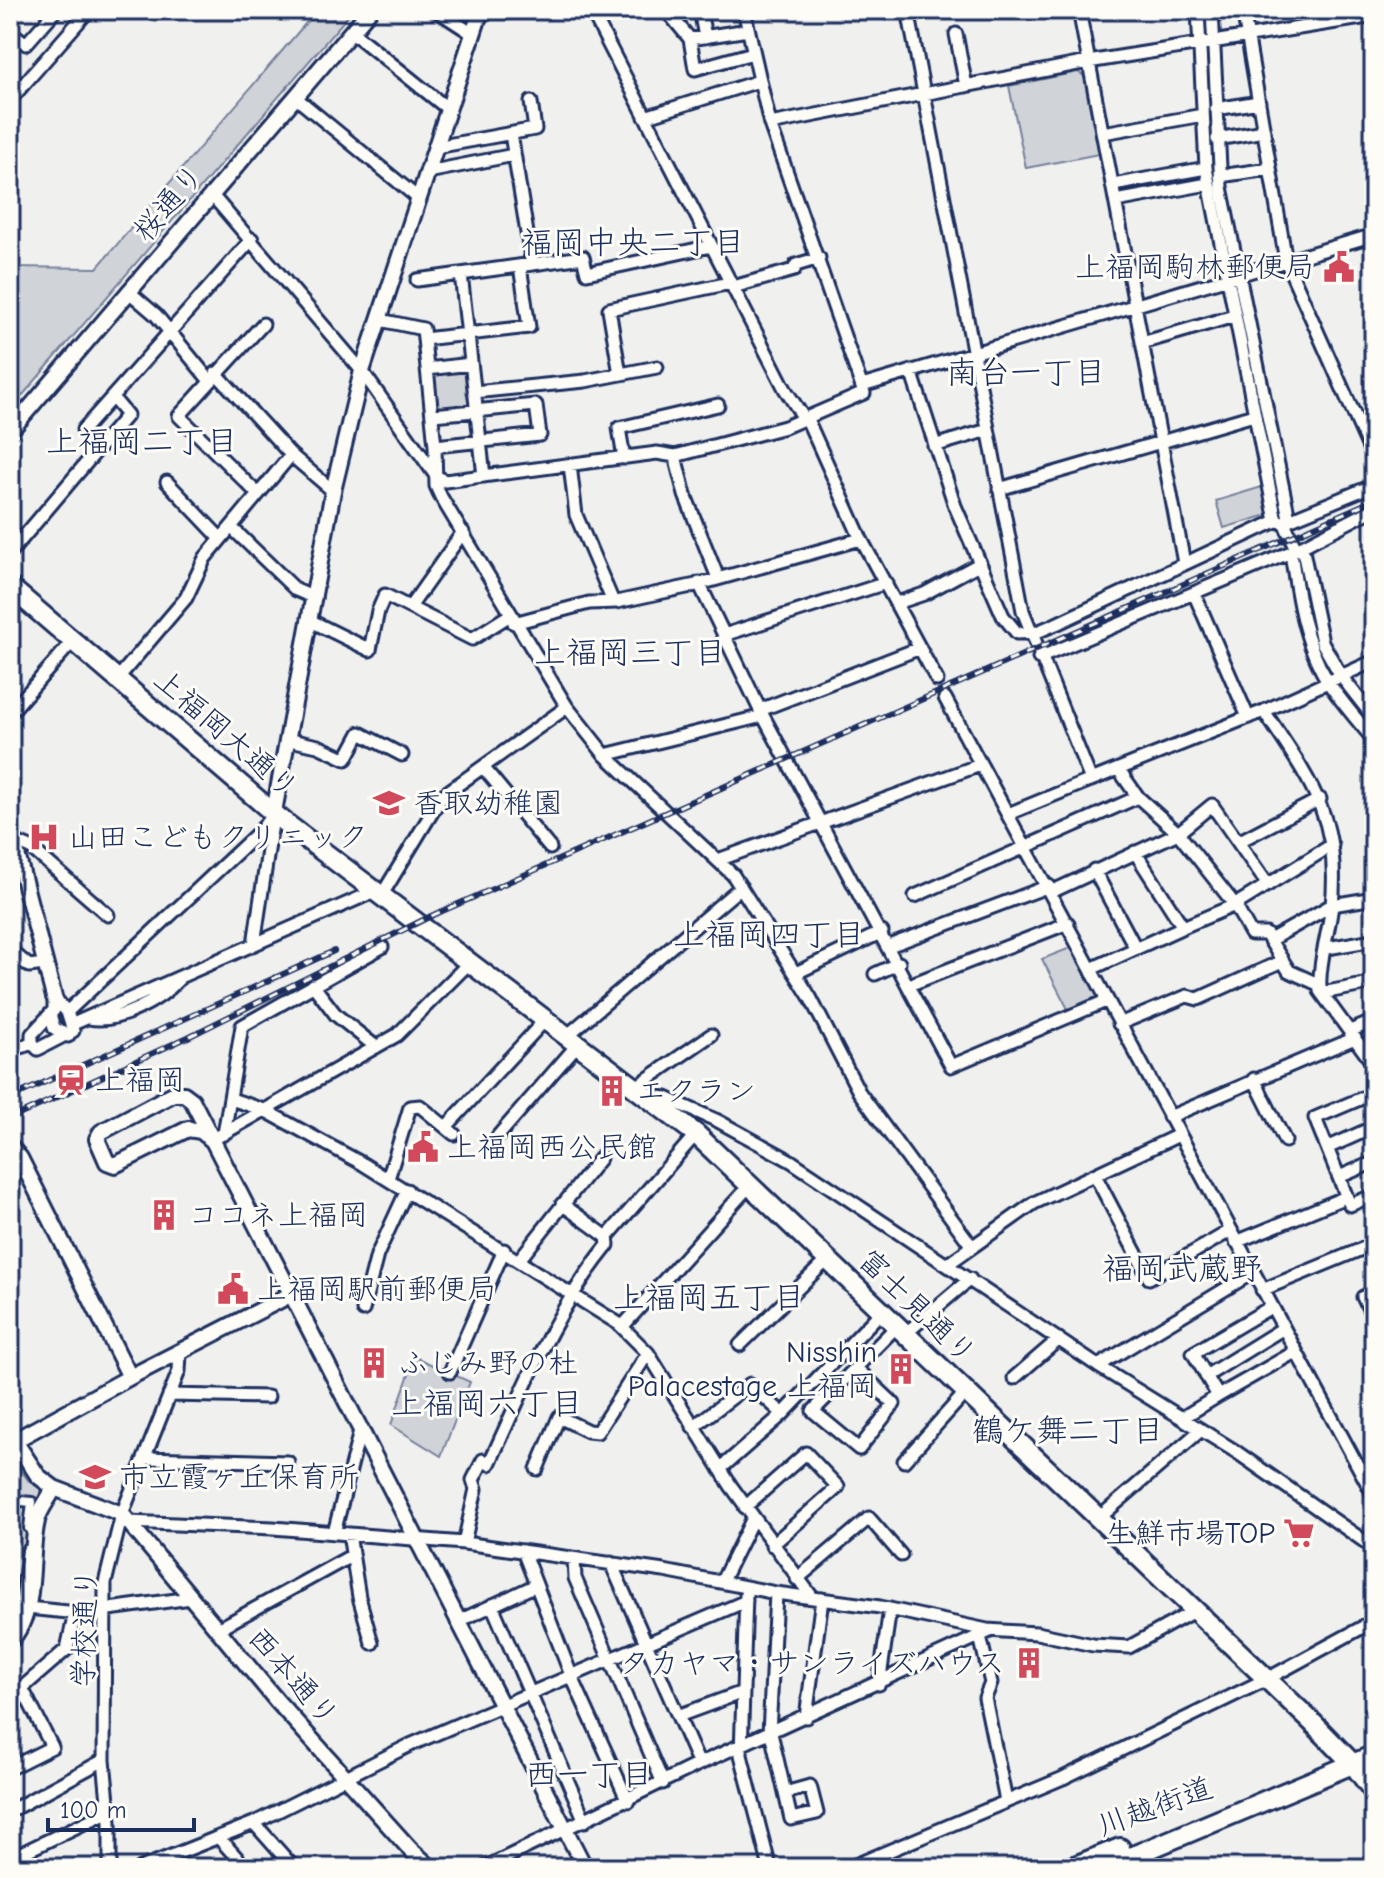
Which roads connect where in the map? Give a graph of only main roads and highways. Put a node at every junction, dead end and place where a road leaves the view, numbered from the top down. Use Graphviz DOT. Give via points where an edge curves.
graph roads {
  1 [pos="10,587"];
  2 [pos="412,921"];
  3 [pos="1374,1755"];
  4 [pos="1353,1764"];
  5 [pos="1374,1792"];
  6 [pos="1259,1801"];
  7 [pos="1070,1868"];
  8 [pos="1104,1868"];
  1 -- 2 [label="main road, 上福岡大通り" via="274,812"];
  2 -- 4 [label="main road, 富士見通り" via="696,1134"];
  3 -- 4 [label="main road, 川越街道"];
  4 -- 5 [label="main road, 富士見通り"];
  4 -- 6 [label="main road, 川越街道"];
  6 -- 7 [label="main road, 川越街道"];
  6 -- 8 [label="main road, 川越街道" via="1223,1821"];
}
